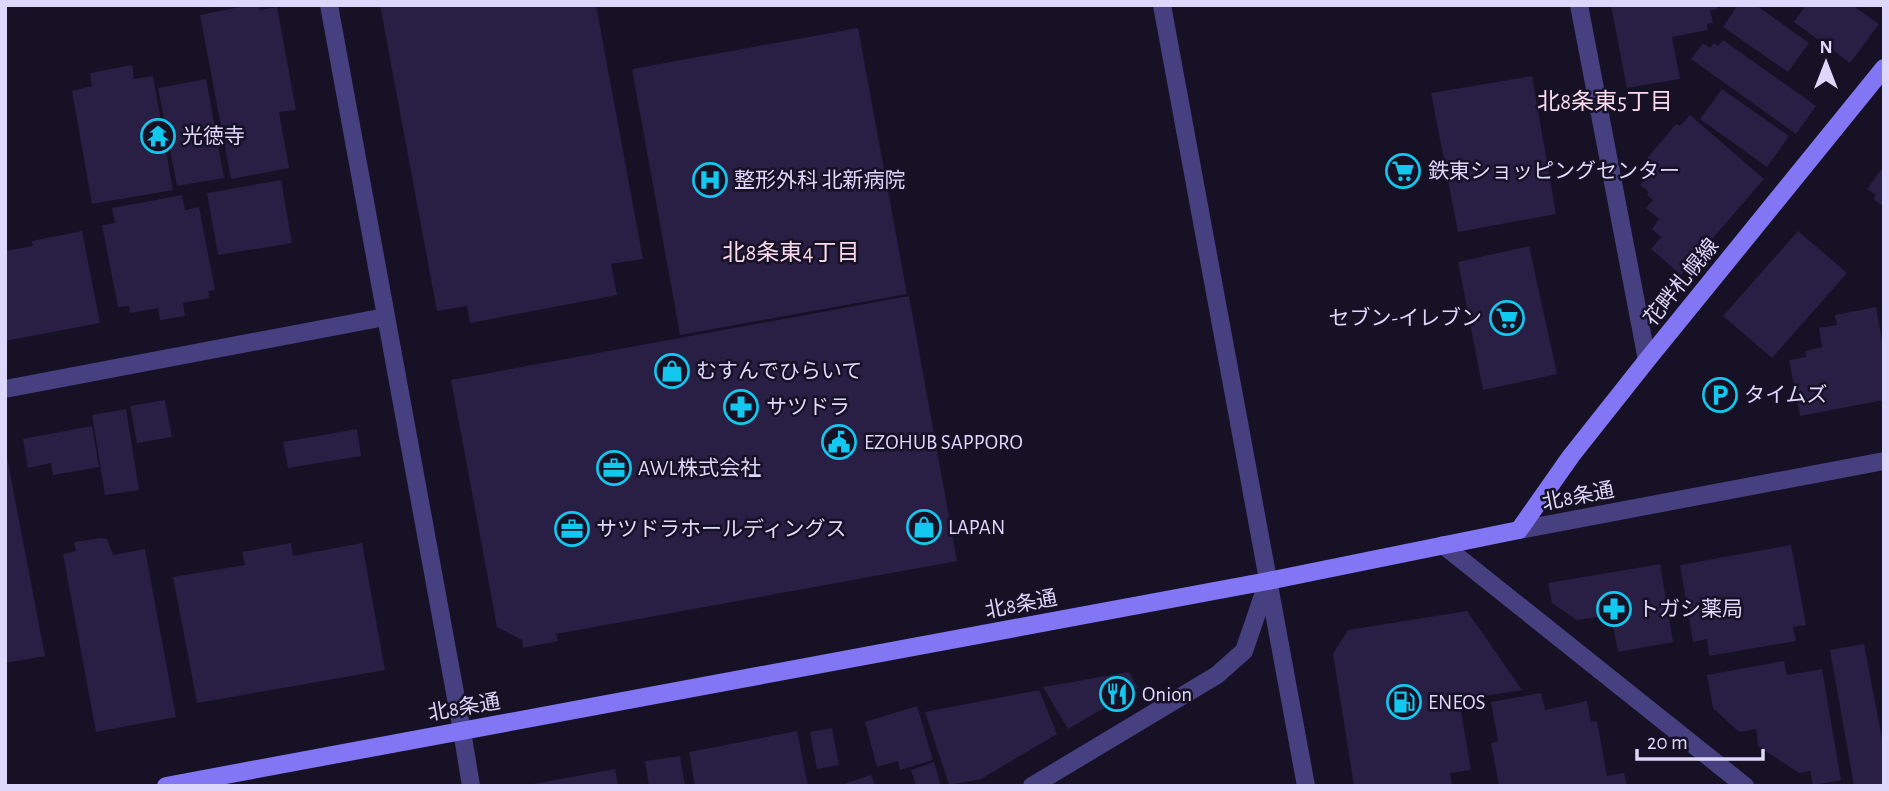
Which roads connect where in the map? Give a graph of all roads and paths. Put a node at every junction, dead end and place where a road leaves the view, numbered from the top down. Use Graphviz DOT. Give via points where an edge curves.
graph roads {
  1 [pos="329,5"];
  2 [pos="1162,5"];
  3 [pos="1579,5"];
  4 [pos="1884,68"];
  5 [pos="385,317"];
  6 [pos="1647,360"];
  7 [pos="5,389"];
  8 [pos="1884,461"];
  9 [pos="1519,530"];
  10 [pos="1443,545"];
  11 [pos="1268,581"];
  12 [pos="462,731"];
  13 [pos="166,786"];
  14 [pos="471,786"];
  15 [pos="1032,786"];
  16 [pos="1306,786"];
  17 [pos="1745,786"];
  1 -- 5 [label="street"];
  2 -- 11 [label="street"];
  3 -- 6 [label="street"];
  4 -- 6 [label="main road, 花畔札幌線"];
  5 -- 7 [label="street"];
  5 -- 12 [label="street"];
  6 -- 9 [label="main road, 花畔札幌線"];
  8 -- 9 [label="street, 北8条通"];
  9 -- 10 [label="main road, 北8条通"];
  10 -- 11 [label="main road, 北8条通"];
  10 -- 17 [label="street"];
  11 -- 12 [label="main road, 北8条通"];
  11 -- 15 [label="street" via="1244,651 1217,674"];
  11 -- 16 [label="street"];
  12 -- 13 [label="main road, 北8条通"];
  12 -- 14 [label="street"];
}
